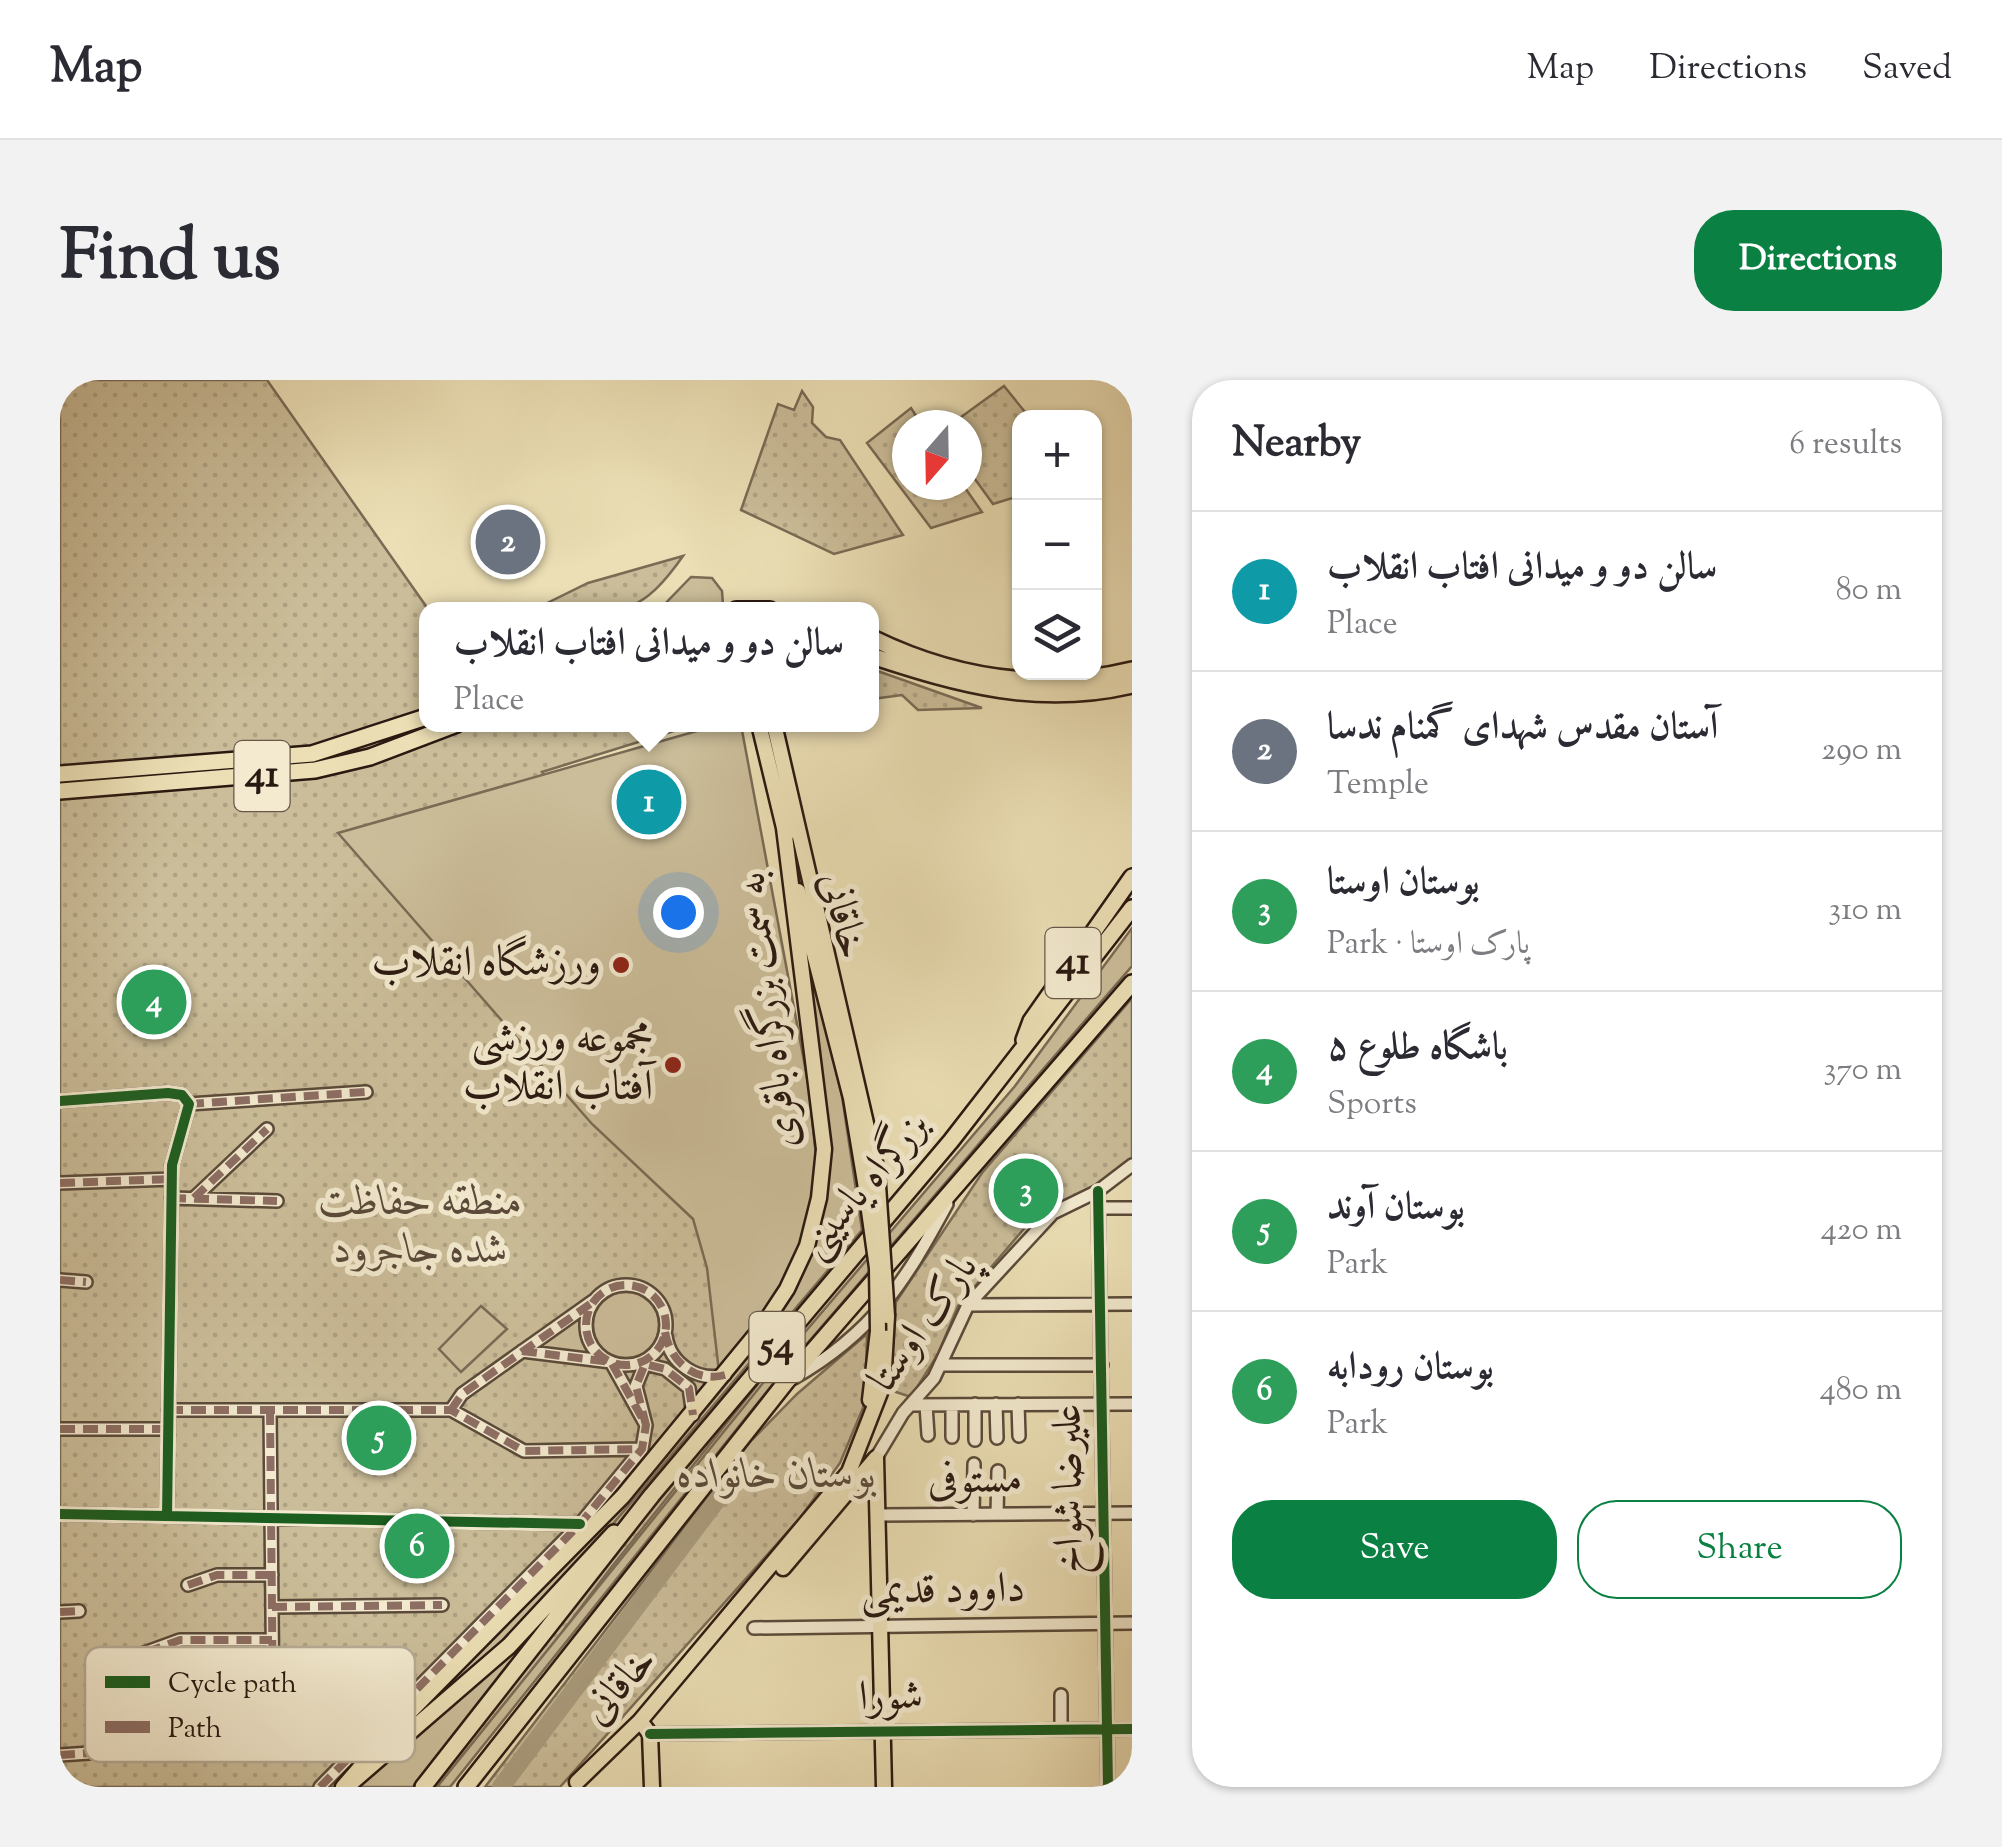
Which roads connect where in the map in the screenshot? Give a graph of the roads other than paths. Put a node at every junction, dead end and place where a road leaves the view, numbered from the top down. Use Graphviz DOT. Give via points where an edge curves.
graph roads {
  1 [pos="879,641"];
  2 [pos="879,658"];
  3 [pos="1132,670"];
  4 [pos="1132,684"];
  5 [pos="419,720"];
  6 [pos="436,732"];
  7 [pos="761,732"];
  8 [pos="776,732"];
  9 [pos="60,774"];
  10 [pos="60,791"];
  11 [pos="784,828"];
  12 [pos="1132,877"];
  13 [pos="1132,908"];
  14 [pos="1132,983"];
  15 [pos="1020,1052"];
  16 [pos="366,1092"];
  17 [pos="60,1101"];
  18 [pos="189,1104"];
  19 [pos="268,1129"];
  20 [pos="1132,1164"];
  21 [pos="871,1176"];
  22 [pos="172,1179"];
  23 [pos="60,1183"];
  24 [pos="955,1189"];
  25 [pos="1098,1191"];
  26 [pos="171,1198"];
  27 [pos="194,1198"];
  28 [pos="278,1201"];
  29 [pos="1099,1208"];
  30 [pos="1132,1208"];
  31 [pos="60,1280"];
  32 [pos="86,1282"];
  33 [pos="597,1299"];
  34 [pos="1100,1304"];
  35 [pos="1132,1304"];
  36 [pos="968,1305"];
  37 [pos="665,1331"];
  38 [pos="522,1351"];
  39 [pos="610,1362"];
  40 [pos="644,1364"];
  41 [pos="940,1365"];
  42 [pos="1102,1365"];
  43 [pos="725,1375"];
  44 [pos="786,1382"];
  45 [pos="952,1404"];
  46 [pos="975,1404"];
  47 [pos="996,1404"];
  48 [pos="1018,1404"];
  49 [pos="1102,1404"];
  50 [pos="1132,1404"];
  51 [pos="910,1405"];
  52 [pos="926,1405"];
  53 [pos="168,1410"];
  54 [pos="270,1410"];
  55 [pos="451,1410"];
  56 [pos="693,1415"];
  57 [pos="646,1425"];
  58 [pos="60,1429"];
  59 [pos="168,1429"];
  60 [pos="928,1435"];
  61 [pos="1019,1436"];
  62 [pos="952,1437"];
  63 [pos="997,1438"];
  64 [pos="975,1440"];
  65 [pos="642,1449"];
  66 [pos="876,1458"];
  67 [pos="974,1464"];
  68 [pos="998,1472"];
  69 [pos="652,1494"];
  70 [pos="1104,1513"];
  71 [pos="1132,1513"];
  72 [pos="60,1514"];
  73 [pos="996,1514"];
  74 [pos="974,1515"];
  75 [pos="167,1516"];
  76 [pos="879,1516"];
  77 [pos="271,1518"];
  78 [pos="580,1524"];
  79 [pos="272,1575"];
  80 [pos="188,1585"];
  81 [pos="442,1605"];
  82 [pos="272,1607"];
  83 [pos="79,1611"];
  84 [pos="60,1612"];
  85 [pos="1106,1623"];
  86 [pos="1132,1623"];
  87 [pos="881,1625"];
  88 [pos="754,1628"];
  89 [pos="272,1640"];
  90 [pos="161,1647"];
  91 [pos="272,1647"];
  92 [pos="415,1691"];
  93 [pos="1062,1695"];
  94 [pos="415,1707"];
  95 [pos="640,1721"];
  96 [pos="415,1726"];
  97 [pos="1107,1729"];
  98 [pos="1132,1729"];
  99 [pos="1061,1730"];
  100 [pos="883,1732"];
  101 [pos="650,1734"];
  102 [pos="85,1753"];
  103 [pos="60,1755"];
  104 [pos="345,1762"];
  105 [pos="365,1762"];
  106 [pos="373,1762"];
  107 [pos="575,1784"];
  108 [pos="320,1787"];
  109 [pos="344,1787"];
  110 [pos="423,1787"];
  111 [pos="466,1787"];
  112 [pos="652,1787"];
  113 [pos="884,1787"];
  114 [pos="1108,1787"];
  1 -- 3 [label="highway" via="958,671 1002,678 1073,680"];
  2 -- 4 [label="highway" via="1011,694 1061,695"];
  5 -- 9 [label="highway, 41" via="312,754"];
  6 -- 10 [label="highway, 41" via="315,770"];
  7 -- 11 [label="main road, خاقانی"];
  8 -- 21 [label="main road, خاقانی"];
  11 -- 21 [label="main road, خاقانی"];
  11 -- 43 [label="main road, به سمت بزرگراه باقری" via="822,1113 823,1175 793,1277"];
  12 -- 15 [label="highway, 41" via="1031,1022"];
  13 -- 15 [label="highway, بزرگراه یاسینی / 54"];
  14 -- 24 [label="highway, بزرگراه یاسینی / 54"];
  15 -- 69 [label="highway, بزرگراه یاسینی / 54"];
  16 -- 18 [label="street"];
  17 -- 18 [label="street" via="168,1093"];
  18 -- 22 [label="street"];
  19 -- 27 [label="street"];
  20 -- 25 [label="street, پارک اوستا"];
  21 -- 95 [label="main road, خاقانی, bridge" via="887,1316 883,1385 849,1472"];
  21 -- 107 [label="main road, خاقانی, bridge" via="878,1331 868,1406 843,1469"];
  22 -- 23 [label="street"];
  22 -- 26 [label="street"];
  24 -- 44 [label="highway, بزرگراه یاسینی / 54"];
  24 -- 44 [label="street" via="892,1298 834,1356"];
  25 -- 29 [label="street, علیرضا شواخ"];
  25 -- 36 [label="street, پارک اوستا" via="1053,1212"];
  26 -- 27 [label="street"];
  26 -- 53 [label="street"];
  27 -- 28 [label="street"];
  29 -- 30 [label="street"];
  29 -- 34 [label="street, علیرضا شواخ"];
  31 -- 32 [label="street"];
  33 -- 37 [label="street" via="611,1288 638,1287 658,1302"];
  33 -- 38 [label="street"];
  33 -- 39 [label="street" via="587,1331"];
  34 -- 35 [label="street"];
  34 -- 36 [label="street"];
  34 -- 42 [label="street, علیرضا شواخ"];
  36 -- 41 [label="street, پارک اوستا"];
  37 -- 40 [label="street"];
  37 -- 43 [label="street" via="674,1357 693,1372"];
  38 -- 39 [label="street"];
  38 -- 55 [label="street" via="462,1394"];
  39 -- 40 [label="street"];
  39 -- 57 [label="street"];
  40 -- 56 [label="street" via="666,1369 689,1388"];
  40 -- 57 [label="street" via="636,1386"];
  41 -- 42 [label="street"];
  41 -- 51 [label="street, پارک اوستا"];
  42 -- 49 [label="street, علیرضا شواخ"];
  43 -- 56 [label="main road, به سمت بزرگراه باقری"];
  44 -- 111 [label="highway, بزرگراه یاسینی / 54"];
  45 -- 46 [label="street"];
  45 -- 52 [label="street"];
  45 -- 62 [label="street"];
  46 -- 47 [label="street"];
  46 -- 64 [label="street"];
  47 -- 48 [label="street"];
  47 -- 63 [label="street"];
  48 -- 49 [label="street"];
  48 -- 61 [label="street"];
  49 -- 50 [label="street"];
  49 -- 70 [label="street, علیرضا شواخ"];
  51 -- 52 [label="street"];
  51 -- 66 [label="street, پارک اوستا"];
  52 -- 60 [label="street"];
  53 -- 54 [label="street"];
  53 -- 59 [label="street"];
  54 -- 55 [label="street"];
  54 -- 77 [label="street"];
  55 -- 65 [label="street" via="524,1452"];
  56 -- 94 [label="main road, به سمت بزرگراه باقری" via="623,1496"];
  57 -- 65 [label="street"];
  58 -- 59 [label="street"];
  59 -- 75 [label="street"];
  65 -- 78 [label="street"];
  66 -- 76 [label="main road"];
  66 -- 95 [label="main road" via="814,1535"];
  67 -- 74 [label="street"];
  68 -- 73 [label="street"];
  69 -- 96 [label="highway" via="509,1646"];
  69 -- 110 [label="highway, بزرگراه یاسینی / 54"];
  70 -- 71 [label="street, مستوفی"];
  70 -- 73 [label="street, مستوفی"];
  70 -- 85 [label="street, علیرضا شواخ"];
  72 -- 75 [label="street"];
  73 -- 74 [label="street, مستوفی"];
  74 -- 76 [label="street, مستوفی"];
  75 -- 77 [label="street"];
  76 -- 87 [label="main road"];
  77 -- 78 [label="street"];
  77 -- 79 [label="street"];
  78 -- 92 [label="street"];
  79 -- 80 [label="street" via="217,1574"];
  79 -- 82 [label="street"];
  81 -- 82 [label="street"];
  82 -- 89 [label="street"];
  83 -- 84 [label="street"];
  85 -- 86 [label="street, داوود قدیمی"];
  85 -- 87 [label="street, داوود قدیمی"];
  85 -- 97 [label="street, علیرضا شواخ"];
  87 -- 88 [label="street, داوود قدیمی"];
  87 -- 100 [label="main road"];
  89 -- 90 [label="street" via="180,1640"];
  89 -- 91 [label="street"];
  93 -- 99 [label="street"];
  95 -- 101 [label="main road"];
  95 -- 107 [label="main road, خاقانی"];
  97 -- 98 [label="street, شورا"];
  97 -- 99 [label="street, شورا"];
  97 -- 114 [label="street, علیرضا شواخ"];
  99 -- 100 [label="street, شورا"];
  100 -- 101 [label="street, شورا"];
  100 -- 113 [label="main road"];
  101 -- 112 [label="main road"];
  102 -- 103 [label="street"];
  104 -- 108 [label="street"];
  105 -- 109 [label="main road, به سمت بزرگراه باقری"];
  106 -- 109 [label="highway"];
}
